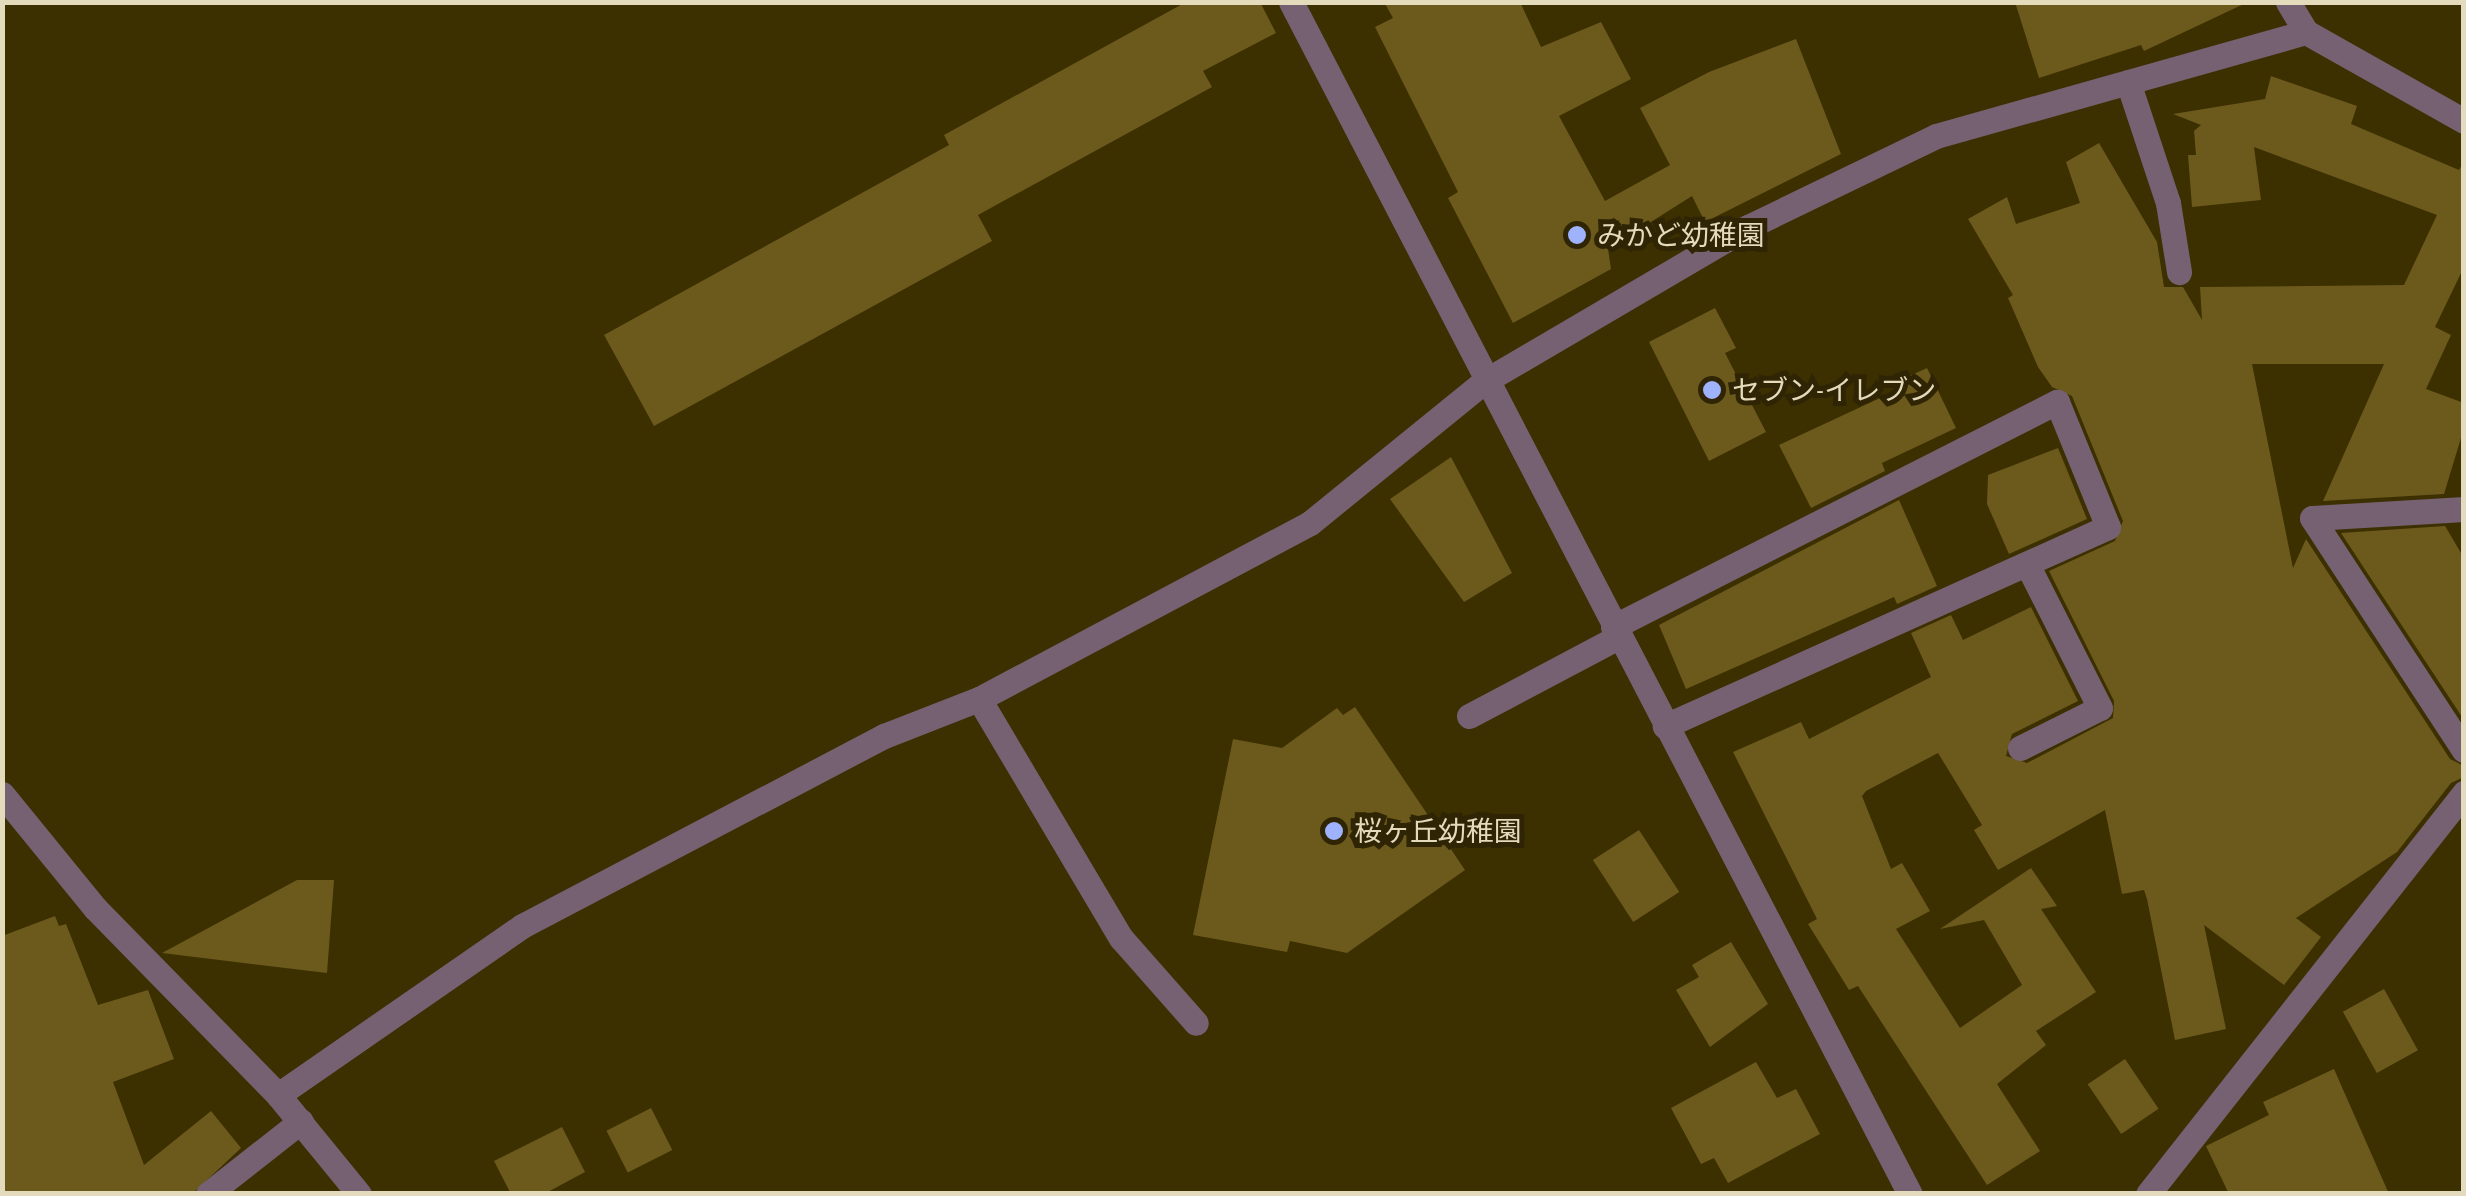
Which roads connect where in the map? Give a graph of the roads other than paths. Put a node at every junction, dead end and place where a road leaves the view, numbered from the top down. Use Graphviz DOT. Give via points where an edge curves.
graph roads {
  1 [pos="1291,2"];
  2 [pos="2288,2"];
  3 [pos="2306,32"];
  4 [pos="2128,82"];
  5 [pos="2464,121"];
  6 [pos="2179,272"];
  7 [pos="1484,381"];
  8 [pos="2464,508"];
  9 [pos="2028,566"];
  10 [pos="1615,632"];
  11 [pos="979,699"];
  12 [pos="1469,716"];
  13 [pos="1666,726"];
  14 [pos="2020,748"];
  15 [pos="2464,750"];
  16 [pos="2464,793"];
  17 [pos="2,794"];
  18 [pos="1196,1023"];
  19 [pos="278,1095"];
  20 [pos="301,1122"];
  21 [pos="208,1194"];
  22 [pos="358,1194"];
  23 [pos="1910,1194"];
  24 [pos="2148,1194"];
  1 -- 7 [label="street"];
  2 -- 3 [label="street"];
  3 -- 4 [label="street"];
  3 -- 5 [label="street"];
  4 -- 6 [label="street" via="2168,203"];
  4 -- 7 [label="street" via="1936,136 1748,227"];
  7 -- 10 [label="street"];
  7 -- 11 [label="street" via="1310,523"];
  8 -- 15 [label="street" via="2312,518"];
  9 -- 10 [label="street" via="2108,527 2057,402"];
  9 -- 13 [label="street"];
  9 -- 14 [label="street" via="2100,708"];
  10 -- 12 [label="street"];
  10 -- 13 [label="street"];
  11 -- 18 [label="street" via="1121,938"];
  11 -- 19 [label="street" via="884,736 522,926"];
  13 -- 23 [label="street"];
  16 -- 24 [label="street"];
  17 -- 19 [label="street" via="95,908"];
  19 -- 20 [label="street"];
  20 -- 21 [label="street"];
  20 -- 22 [label="street"];
}
